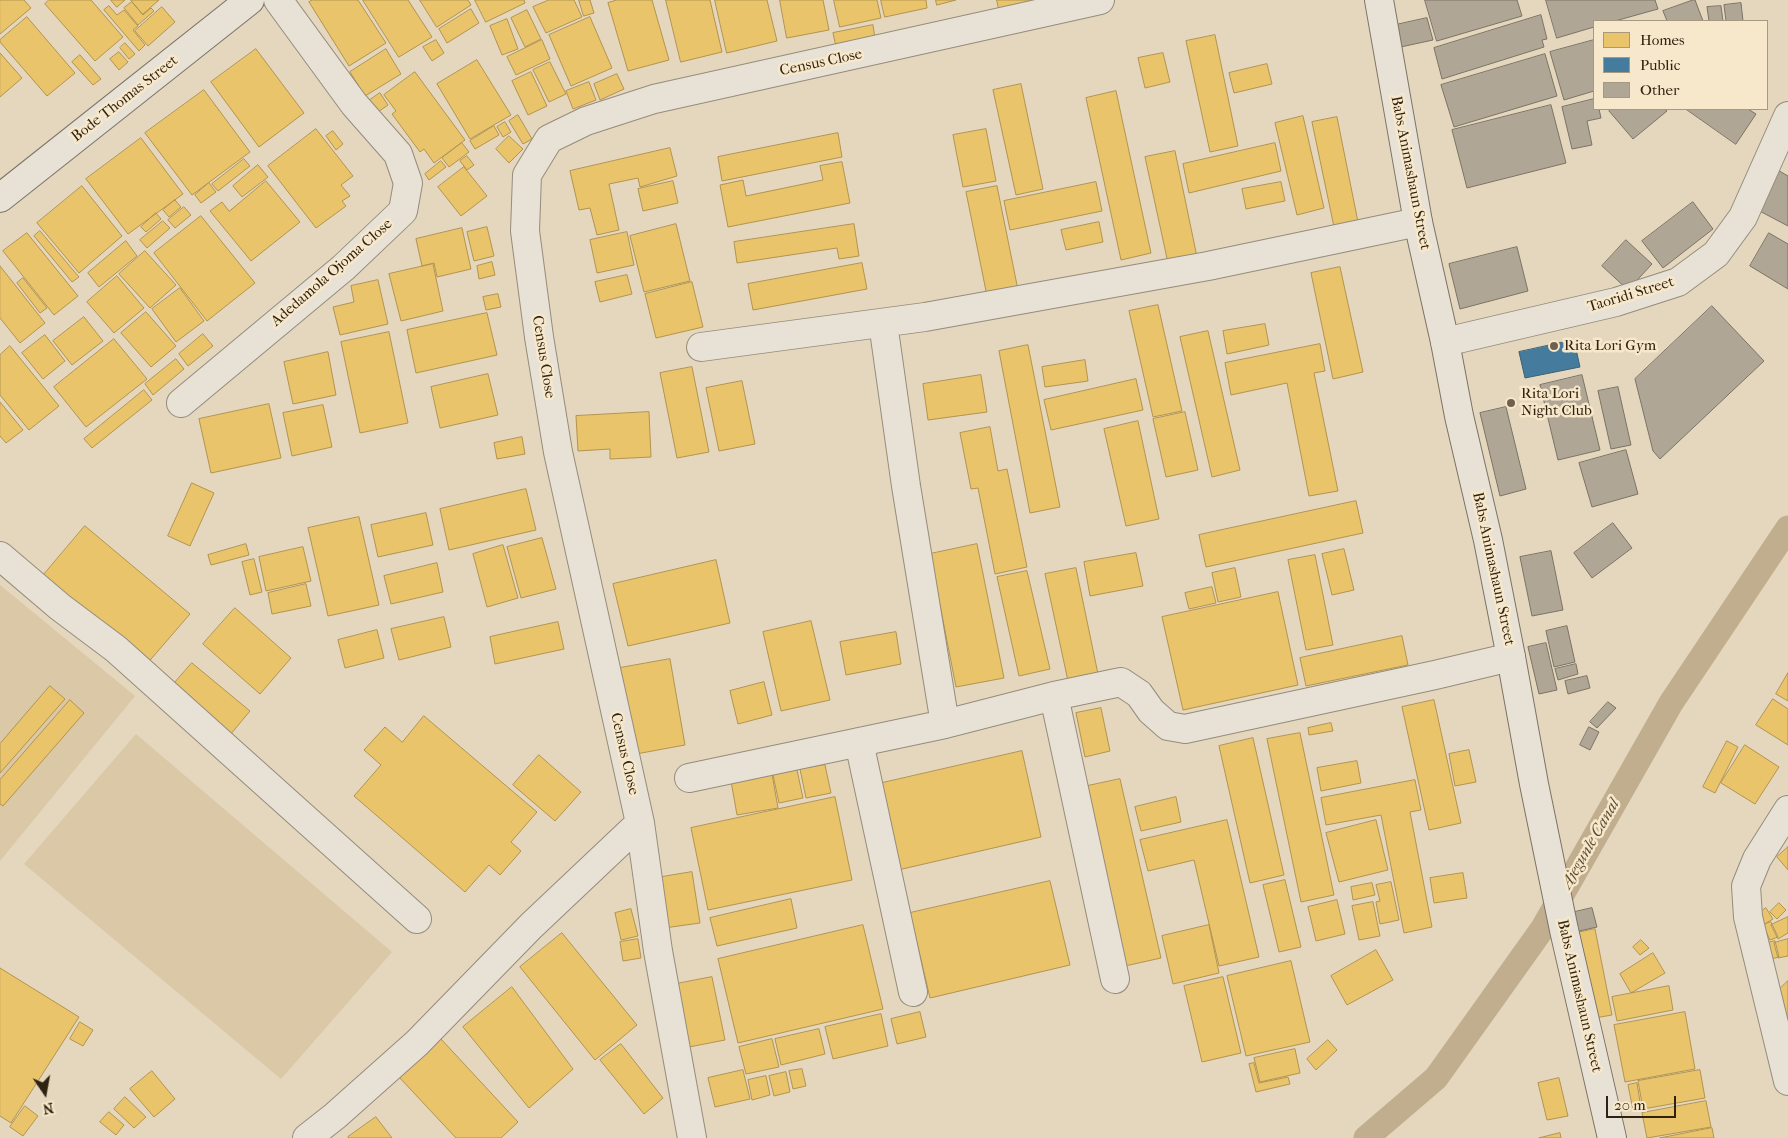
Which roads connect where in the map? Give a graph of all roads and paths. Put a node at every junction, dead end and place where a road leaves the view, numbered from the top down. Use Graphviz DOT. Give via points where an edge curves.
graph roads {
  1 [pos="250,0"];
  2 [pos="278,0"];
  3 [pos="1100,0"];
  4 [pos="1379,0"];
  5 [pos="1788,116"];
  6 [pos="3,191"];
  7 [pos="1418,222"];
  8 [pos="883,323"];
  9 [pos="1445,342"];
  10 [pos="702,347"];
  11 [pos="181,403"];
  12 [pos="0,556"];
  13 [pos="1511,657"];
  14 [pos="1054,696"];
  15 [pos="945,724"];
  16 [pos="859,742"];
  17 [pos="689,778"];
  18 [pos="1788,810"];
  19 [pos="640,823"];
  20 [pos="417,919"];
  21 [pos="1115,979"];
  22 [pos="913,992"];
  23 [pos="1788,1080"];
  24 [pos="307,1138"];
  25 [pos="692,1138"];
  26 [pos="1612,1138"];
  1 -- 6 [label="street, Bode Thomas Street"];
  2 -- 11 [label="street, Adedamola Ojoma Close" via="354,104 398,154 408,183 403,211 343,268"];
  3 -- 19 [label="street, Census Close" via="654,99 586,120 549,139 526,175 525,231 558,452"];
  4 -- 7 [label="street, Babs Animashaun Street"];
  5 -- 9 [label="street, Taoridi Street" via="1743,217 1716,254 1678,282 1616,302"];
  7 -- 8 [label="street" via="1208,266"];
  7 -- 9 [label="street, Babs Animashaun Street"];
  8 -- 10 [label="street"];
  8 -- 15 [label="street"];
  9 -- 13 [label="street, Babs Animashaun Street"];
  12 -- 20 [label="street" via="60,607 116,648"];
  13 -- 14 [label="street" via="1185,729 1168,726 1139,694 1121,682"];
  13 -- 26 [label="street, Babs Animashaun Street" via="1573,971"];
  14 -- 15 [label="street"];
  14 -- 21 [label="street"];
  15 -- 16 [label="street"];
  16 -- 17 [label="street"];
  16 -- 22 [label="street"];
  18 -- 23 [label="street" via="1757,859 1746,886 1748,918"];
  19 -- 24 [label="street" via="531,926 417,1043"];
  19 -- 25 [label="street, Census Close" via="658,951"];
}
